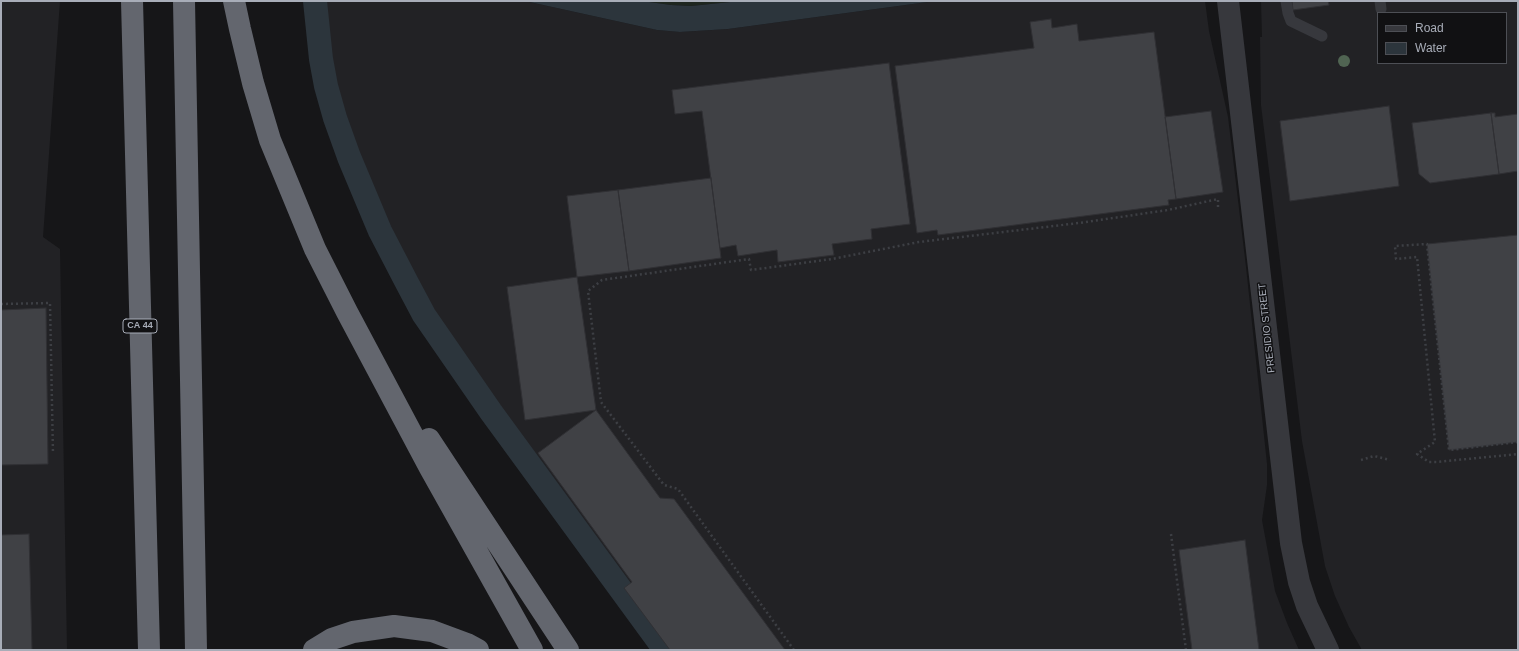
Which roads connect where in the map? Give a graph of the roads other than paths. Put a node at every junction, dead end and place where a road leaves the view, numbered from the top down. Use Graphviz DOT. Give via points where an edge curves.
graph roads {
  1 [pos="132,1"];
  2 [pos="184,1"];
  3 [pos="234,1"];
  4 [pos="1228,1"];
  5 [pos="1286,1"];
  6 [pos="1322,36"];
  7 [pos="360,336"];
  8 [pos="148,650"];
  9 [pos="196,650"];
  10 [pos="314,650"];
  11 [pos="478,650"];
  12 [pos="532,650"];
  13 [pos="568,650"];
  14 [pos="1328,650"];
  1 -- 8 [label="highway, CA 44"];
  2 -- 9 [label="highway"];
  3 -- 7 [label="highway" via="253,83 270,140 315,249"];
  4 -- 14 [label="street, PRESIDIO STREET" via="1291,543 1307,606"];
  5 -- 6 [label="lane" via="1291,21"];
  7 -- 12 [label="highway" via="430,468"];
  7 -- 13 [label="highway"];
  10 -- 11 [label="highway" via="332,639 353,632 394,626 432,631"];
}
